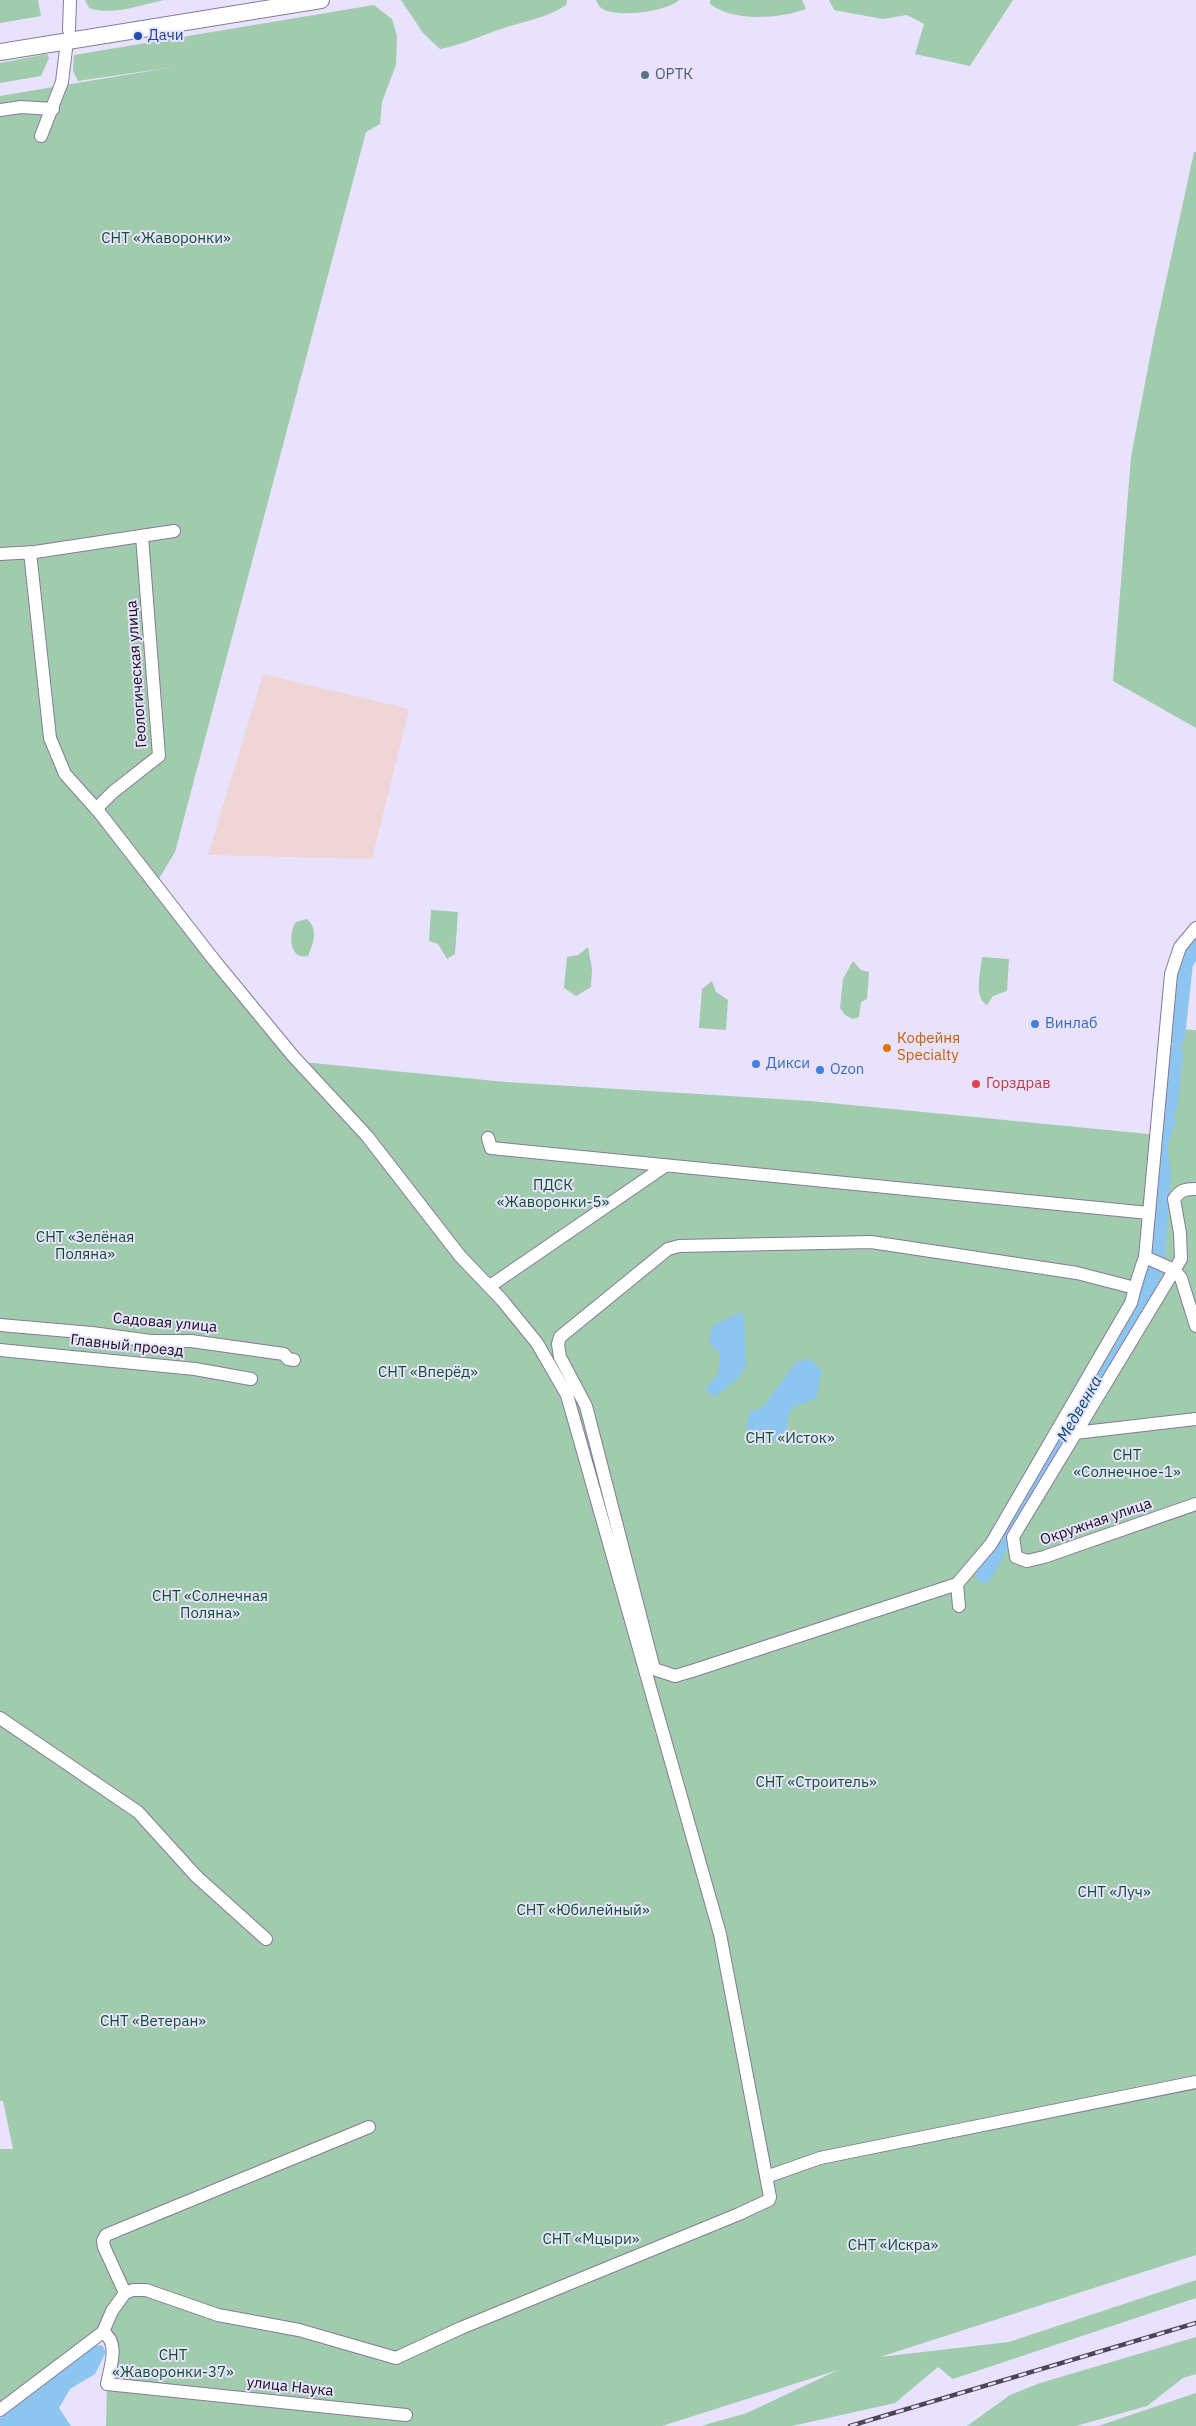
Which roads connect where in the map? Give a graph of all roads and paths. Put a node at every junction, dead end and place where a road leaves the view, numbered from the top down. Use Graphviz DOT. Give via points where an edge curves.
graph roads {
  1 [pos="70,0"];
  2 [pos="261,0"];
  3 [pos="320,0"];
  4 [pos="68,36"];
  5 [pos="0,42"];
  6 [pos="0,52"];
  7 [pos="52,109"];
  8 [pos="0,110"];
  9 [pos="41,136"];
  10 [pos="174,531"];
  11 [pos="142,536"];
  12 [pos="30,552"];
  13 [pos="0,554"];
  14 [pos="96,809"];
  15 [pos="1196,928"];
  16 [pos="488,1138"];
  17 [pos="665,1166"];
  18 [pos="1196,1189"];
  19 [pos="1149,1213"];
  20 [pos="1145,1257"];
  21 [pos="1174,1270"];
  22 [pos="490,1286"];
  23 [pos="1135,1288"];
  24 [pos="0,1325"];
  25 [pos="1196,1326"];
  26 [pos="0,1350"];
  27 [pos="294,1360"];
  28 [pos="251,1378"];
  29 [pos="1196,1419"];
  30 [pos="1075,1433"];
  31 [pos="1196,1504"];
  32 [pos="957,1584"];
  33 [pos="959,1606"];
  34 [pos="0,1718"];
  35 [pos="266,1939"];
  36 [pos="1196,2082"];
  37 [pos="369,2127"];
  38 [pos="766,2177"];
  39 [pos="125,2294"];
  40 [pos="103,2332"];
  41 [pos="0,2410"];
  42 [pos="406,2415"];
  1 -- 4 [label="street"];
  2 -- 4 [label="main road"];
  3 -- 4 [label="main road"];
  4 -- 5 [label="main road"];
  4 -- 6 [label="main road"];
  4 -- 7 [label="street" via="62,82"];
  7 -- 8 [label="street" via="21,107"];
  7 -- 9 [label="street"];
  10 -- 11 [label="street"];
  11 -- 12 [label="street"];
  11 -- 14 [label="street, Геологическая улица" via="159,756"];
  12 -- 13 [label="street"];
  12 -- 14 [label="street" via="50,738 65,774"];
  14 -- 22 [label="street" via="293,1056 366,1136 460,1256"];
  15 -- 19 [label="street" via="1180,946 1171,974"];
  16 -- 17 [label="street" via="491,1148"];
  17 -- 19 [label="street"];
  17 -- 22 [label="street"];
  18 -- 21 [label="street, Окружная улица" via="1178,1192 1174,1199 1181,1259"];
  19 -- 20 [label="street"];
  20 -- 21 [label="street"];
  20 -- 23 [label="street"];
  21 -- 25 [label="street" via="1185,1286"];
  21 -- 30 [label="street, Окружная улица"];
  22 -- 38 [label="street" via="537,1343 559,1378 569,1403 720,1934"];
  23 -- 32 [label="street" via="1131,1303 991,1544"];
  23 -- 32 [label="street" via="1077,1273 871,1242 679,1246 668,1248 560,1337 560,1357 586,1406 654,1669 675,1676"];
  24 -- 27 [label="street, Садовая улица" via="151,1341 201,1342 284,1354"];
  26 -- 28 [label="street, Главный проезд" via="195,1369"];
  29 -- 30 [label="street"];
  30 -- 31 [label="street, Окружная улица" via="1012,1537 1016,1556 1028,1561 1044,1558"];
  32 -- 33 [label="street"];
  34 -- 35 [label="street" via="138,1812 196,1876"];
  36 -- 38 [label="street" via="828,2157"];
  37 -- 39 [label="street" via="106,2235 104,2247"];
  38 -- 39 [label="street" via="769,2200 396,2358 299,2330 218,2315 146,2290"];
  39 -- 40 [label="street" via="112,2311"];
  40 -- 41 [label="street"];
  40 -- 42 [label="street, улица Наука" via="112,2342 113,2354 107,2384"];
}
